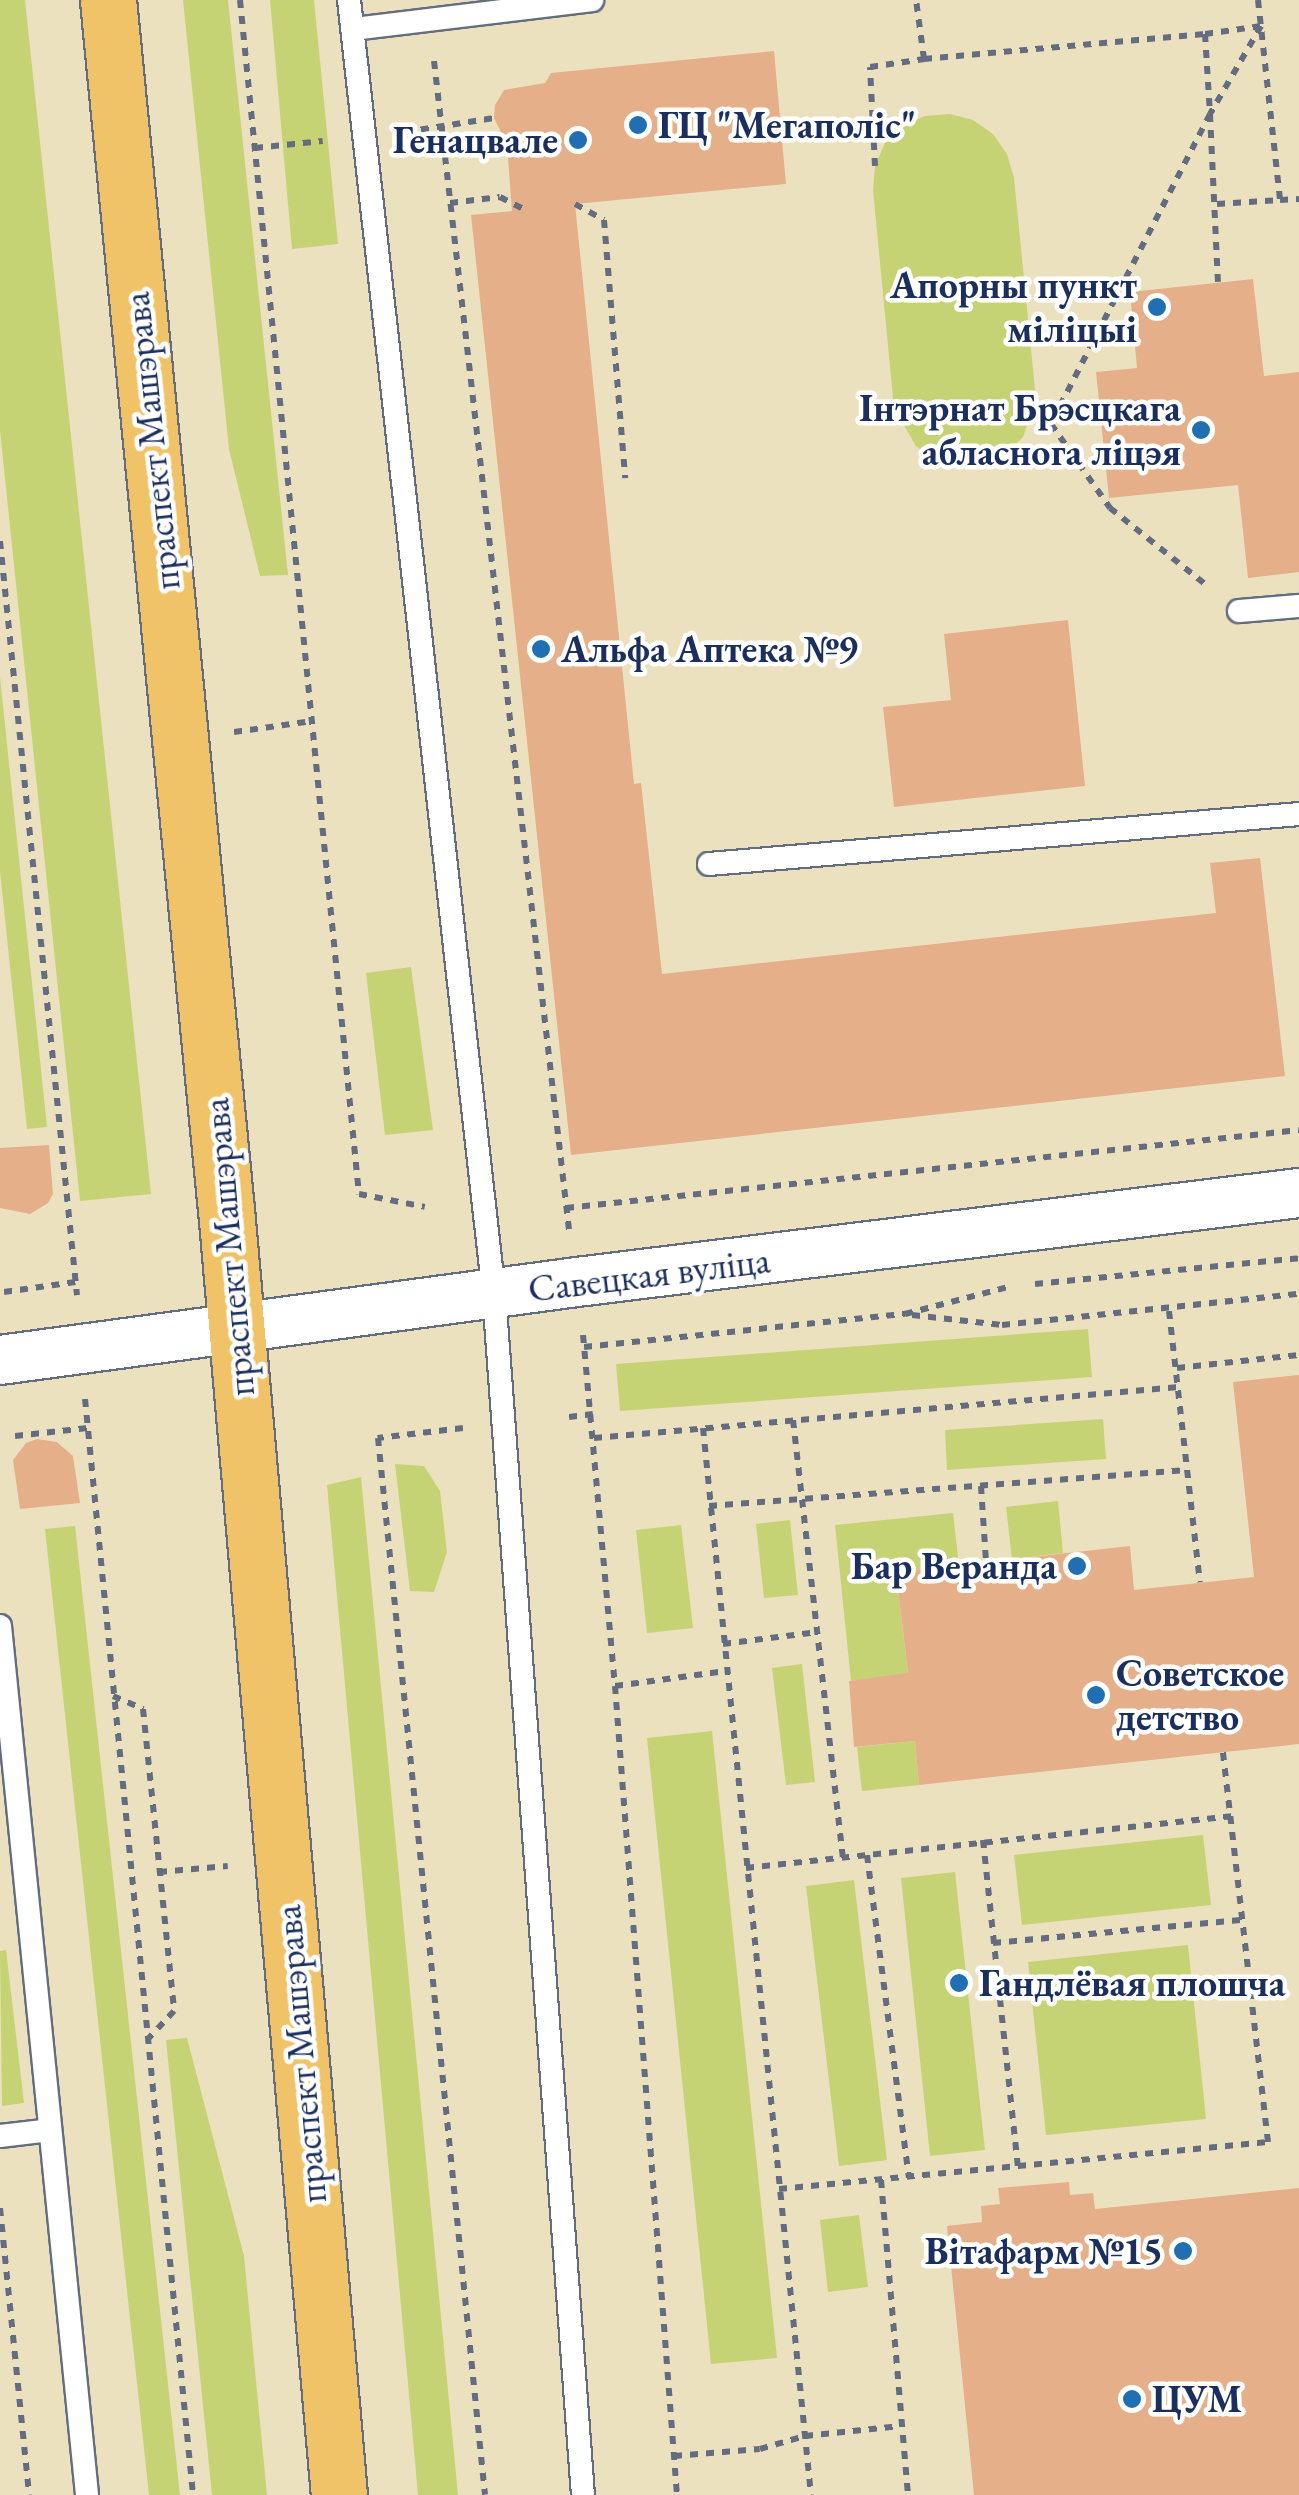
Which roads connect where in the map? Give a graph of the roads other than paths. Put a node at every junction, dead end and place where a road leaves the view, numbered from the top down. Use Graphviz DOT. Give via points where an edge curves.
graph roads {
  1 [pos="108,0"];
  2 [pos="350,0"];
  3 [pos="592,0"];
  4 [pos="352,28"];
  5 [pos="1299,606"];
  6 [pos="1238,611"];
  7 [pos="1299,814"];
  8 [pos="709,864"];
  9 [pos="1299,1192"];
  10 [pos="494,1295"];
  11 [pos="235,1331"];
  12 [pos="0,1360"];
  13 [pos="0,1626"];
  14 [pos="10,1813"];
  15 [pos="50,2130"];
  16 [pos="0,2136"];
  17 [pos="86,2495"];
  18 [pos="339,2495"];
  19 [pos="583,2495"];
  1 -- 11 [label="main road, праспект Машэрава"];
  2 -- 4 [label="lane"];
  3 -- 4 [label="lane"];
  4 -- 10 [label="lane"];
  5 -- 6 [label="lane"];
  7 -- 8 [label="lane"];
  9 -- 10 [label="street, Савецкая вуліца"];
  10 -- 11 [label="street, Савецкая вуліца"];
  10 -- 19 [label="lane"];
  11 -- 12 [label="street, Савецкая вуліца"];
  11 -- 18 [label="main road, праспект Машэрава"];
  13 -- 14 [label="lane"];
  14 -- 15 [label="lane"];
  15 -- 16 [label="lane"];
  15 -- 17 [label="lane"];
}
